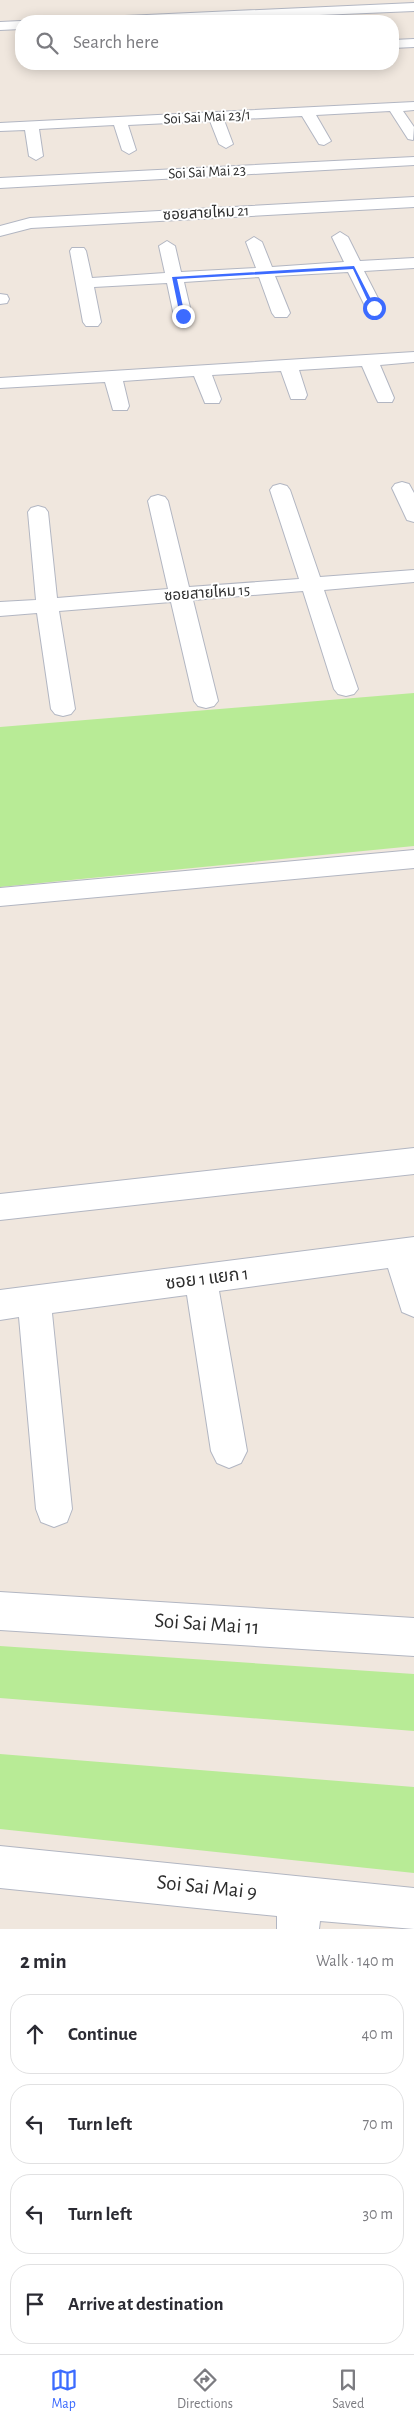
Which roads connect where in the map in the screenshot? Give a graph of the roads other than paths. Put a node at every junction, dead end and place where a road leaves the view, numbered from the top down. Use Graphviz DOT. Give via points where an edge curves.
graph roads {
  1 [pos="414,8"];
  2 [pos="247,15"];
  3 [pos="15,25"];
  4 [pos="0,26"];
  5 [pos="414,43"];
  6 [pos="399,44"];
  7 [pos="414,106"];
  8 [pos="394,107"];
  9 [pos="307,112"];
  10 [pos="215,116"];
  11 [pos="120,121"];
  12 [pos="31,125"];
  13 [pos="0,127"];
  14 [pos="413,136"];
  15 [pos="324,141"];
  16 [pos="226,144"];
  17 [pos="130,150"];
  18 [pos="36,156"];
  19 [pos="414,161"];
  20 [pos="0,183"];
  21 [pos="414,202"];
  22 [pos="0,231"];
  23 [pos="340,237"];
  24 [pos="254,242"];
  25 [pos="167,246"];
  26 [pos="78,251"];
  27 [pos="414,264"];
  28 [pos="354,267"];
  29 [pos="266,272"];
  30 [pos="175,277"];
  31 [pos="84,283"];
  32 [pos="374,308"];
  33 [pos="281,313"];
  34 [pos="183,316"];
  35 [pos="92,322"];
  36 [pos="414,357"];
  37 [pos="369,360"];
  38 [pos="288,364"];
  39 [pos="201,370"];
  40 [pos="113,375"];
  41 [pos="0,383"];
  42 [pos="298,395"];
  43 [pos="386,398"];
  44 [pos="212,399"];
  45 [pos="120,406"];
  46 [pos="402,488"];
  47 [pos="280,490"];
  48 [pos="158,501"];
  49 [pos="38,512"];
  50 [pos="414,516"];
  51 [pos="414,576"];
  52 [pos="310,584"];
  53 [pos="180,595"];
  54 [pos="47,605"];
  55 [pos="0,609"];
  56 [pos="346,688"];
  57 [pos="206,702"];
  58 [pos="63,709"];
  59 [pos="414,859"];
  60 [pos="0,897"];
  61 [pos="414,1161"];
  62 [pos="0,1207"];
  63 [pos="407,1252"];
  64 [pos="201,1280"];
  65 [pos="34,1301"];
  66 [pos="414,1302"];
  67 [pos="0,1305"];
  68 [pos="229,1452"];
  69 [pos="54,1509"];
  70 [pos="0,1611"];
  71 [pos="414,1638"];
  72 [pos="0,1867"];
  73 [pos="414,1909"];
  74 [pos="298,1913"];
  1 -- 2 [label="street"];
  3 -- 4 [label="street"];
  5 -- 6 [label="street"];
  7 -- 8 [label="street, Soi Sai Mai 23/1"];
  8 -- 9 [label="street, Soi Sai Mai 23/1"];
  8 -- 14 [label="street"];
  9 -- 10 [label="street, Soi Sai Mai 23/1"];
  9 -- 15 [label="street"];
  10 -- 11 [label="street, Soi Sai Mai 23/1"];
  10 -- 16 [label="street"];
  11 -- 12 [label="street, Soi Sai Mai 23/1"];
  11 -- 17 [label="street"];
  12 -- 13 [label="street, Soi Sai Mai 23/1"];
  12 -- 18 [label="street"];
  19 -- 20 [label="street, Soi Sai Mai 23"];
  21 -- 22 [label="street, ซอยสายไหม 21" via="30,223"];
  23 -- 28 [label="street"];
  24 -- 29 [label="street"];
  25 -- 30 [label="street"];
  26 -- 31 [label="street"];
  27 -- 28 [label="street"];
  28 -- 29 [label="street"];
  28 -- 32 [label="street"];
  29 -- 30 [label="street"];
  29 -- 33 [label="street"];
  30 -- 31 [label="street"];
  30 -- 34 [label="street"];
  31 -- 35 [label="street"];
  36 -- 37 [label="street"];
  37 -- 38 [label="street"];
  37 -- 43 [label="street"];
  38 -- 39 [label="street"];
  38 -- 42 [label="street"];
  39 -- 40 [label="street"];
  39 -- 44 [label="street"];
  40 -- 41 [label="street"];
  40 -- 45 [label="street"];
  46 -- 50 [label="street"];
  47 -- 52 [label="street"];
  48 -- 53 [label="street"];
  49 -- 54 [label="street"];
  51 -- 52 [label="street, ซอยสายไหม 15"];
  52 -- 53 [label="street, ซอยสายไหม 15"];
  52 -- 56 [label="street"];
  53 -- 54 [label="street, ซอยสายไหม 15"];
  53 -- 57 [label="street"];
  54 -- 55 [label="street, ซอยสายไหม 15"];
  54 -- 58 [label="street"];
  59 -- 60 [label="street"];
  61 -- 62 [label="street"];
  63 -- 64 [label="street, ซอย 1 แยก 1"];
  63 -- 66 [label="street"];
  64 -- 65 [label="street, ซอย 1 แยก 1"];
  64 -- 68 [label="street"];
  65 -- 67 [label="street, ซอย 1 แยก 1"];
  65 -- 69 [label="street"];
  70 -- 71 [label="street, Soi Sai Mai 11"];
  72 -- 74 [label="street, Soi Sai Mai 9"];
  73 -- 74 [label="street, Soi Sai Mai 9"];
}
